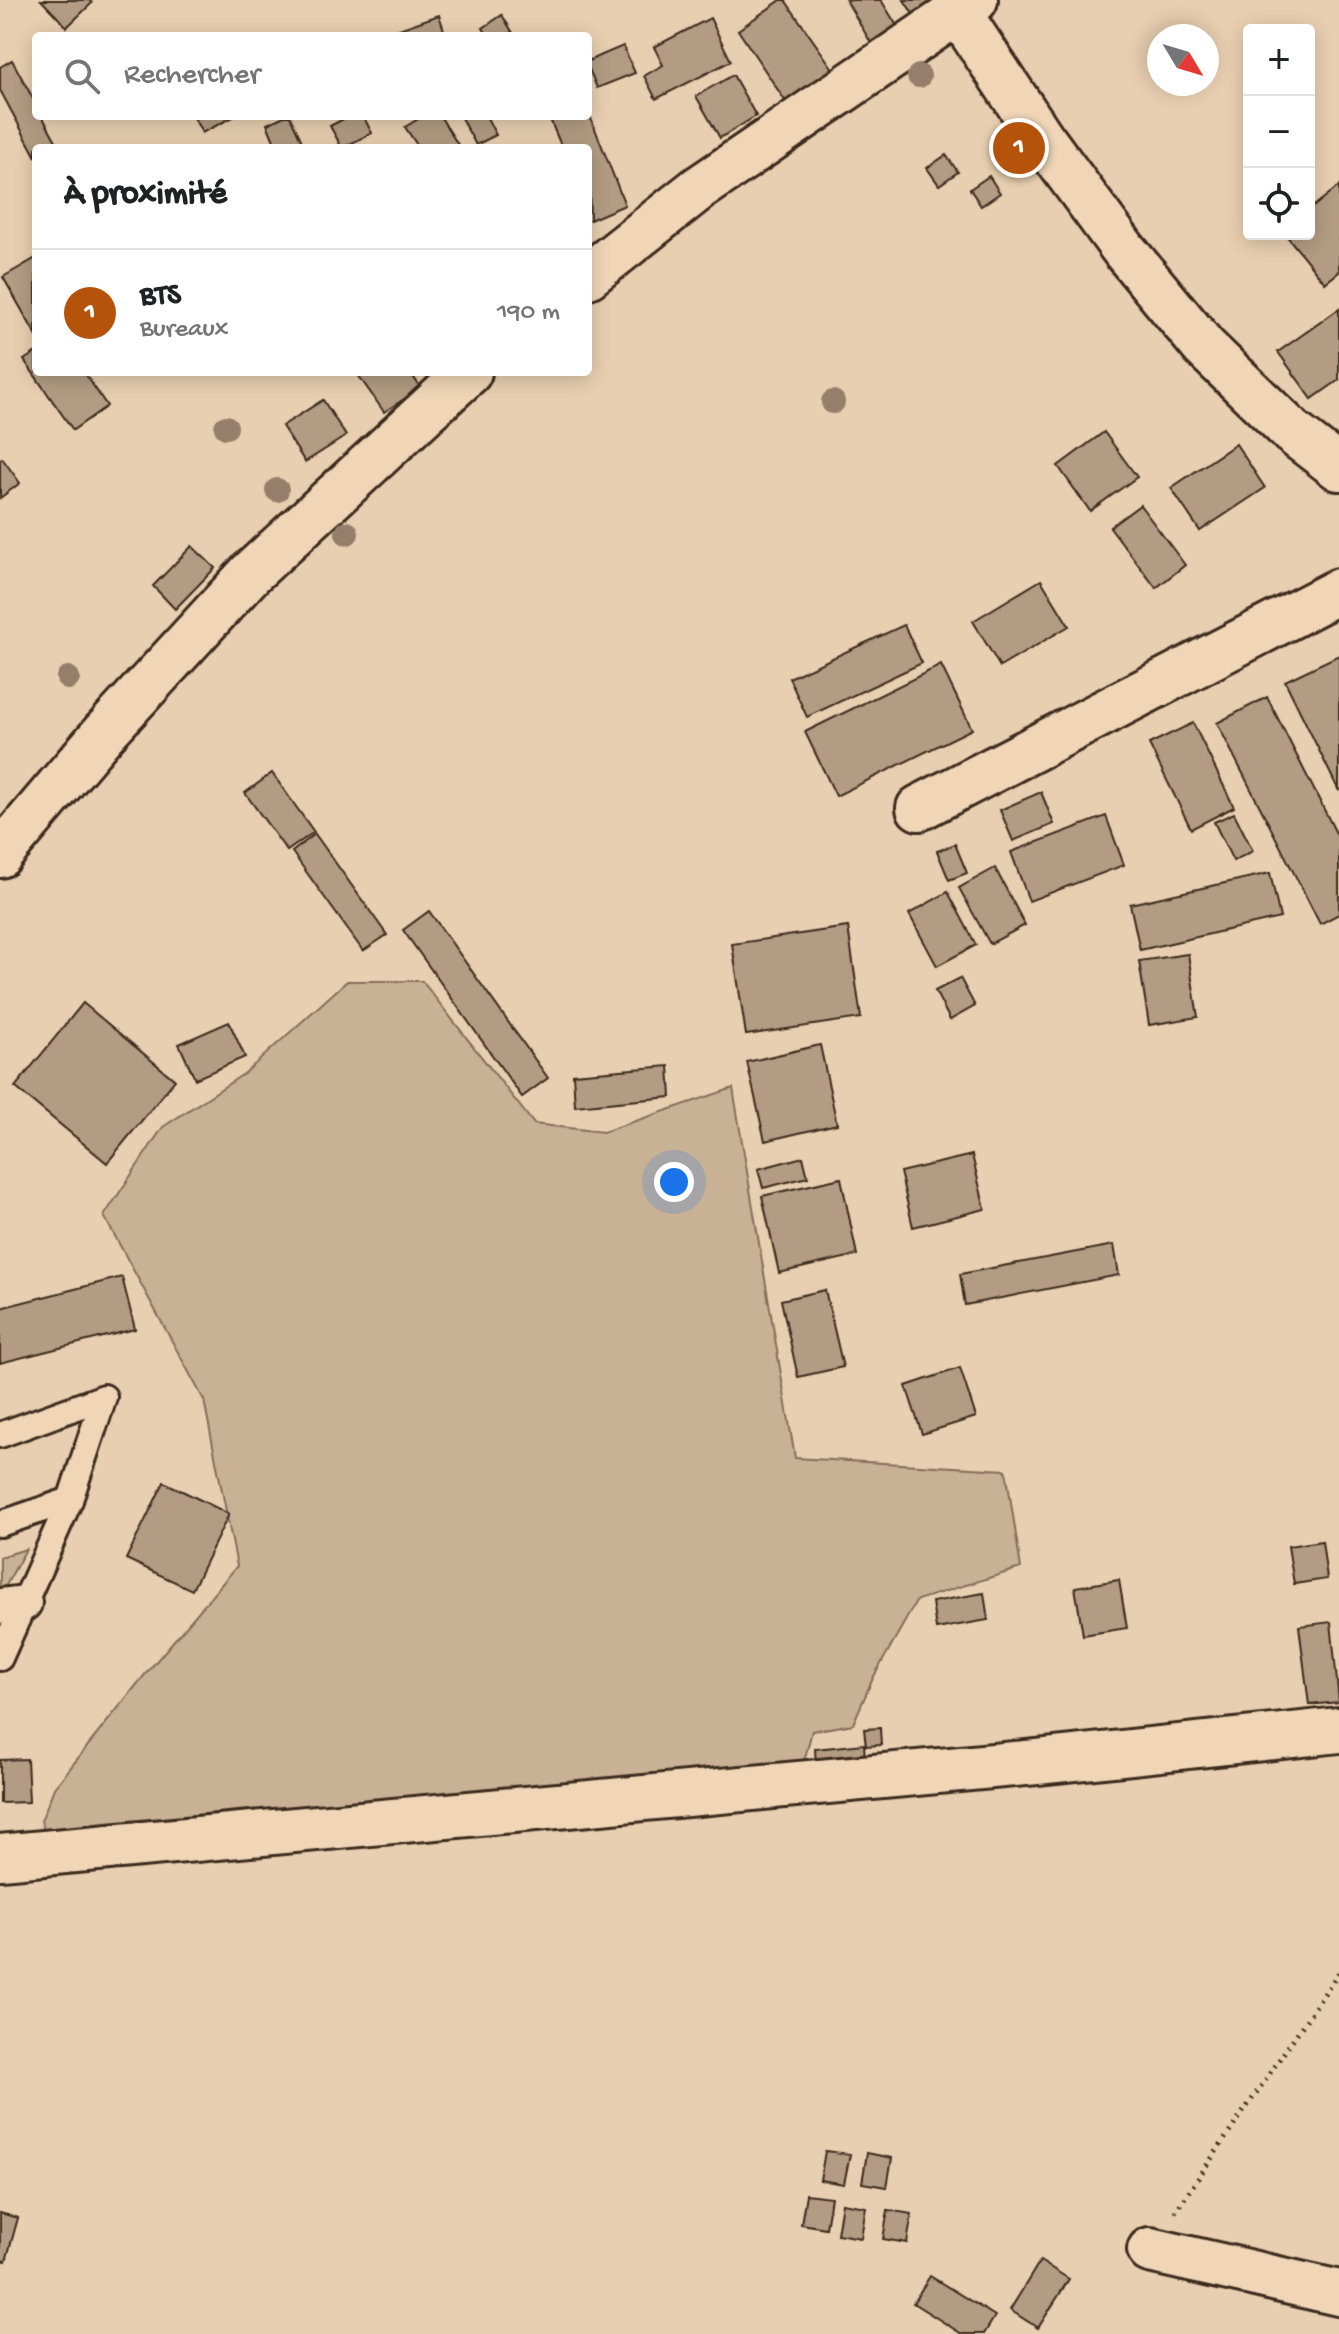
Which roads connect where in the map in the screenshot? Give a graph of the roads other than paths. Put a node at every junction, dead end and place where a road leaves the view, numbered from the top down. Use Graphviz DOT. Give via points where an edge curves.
graph roads {
  1 [pos="966,6"];
  2 [pos="592,273"];
  3 [pos="465,376"];
  4 [pos="1339,468"];
  5 [pos="1339,591"];
  6 [pos="919,808"];
  7 [pos="0,855"];
  8 [pos="0,1435"];
  9 [pos="70,1500"];
  10 [pos="0,1524"];
  11 [pos="12,1605"];
  12 [pos="0,1658"];
  13 [pos="1339,1730"];
  14 [pos="0,1857"];
  15 [pos="1150,2250"];
  16 [pos="1339,2293"];
  1 -- 2 [label="street" via="698,189"];
  1 -- 4 [label="street" via="1041,137 1124,250 1204,347 1292,432"];
  3 -- 7 [label="street" via="251,573"];
  5 -- 6 [label="street"];
  8 -- 9 [label="lane" via="104,1397"];
  9 -- 10 [label="lane"];
  9 -- 11 [label="lane"];
  11 -- 12 [label="lane"];
  13 -- 14 [label="street"];
  15 -- 16 [label="street"];
}
